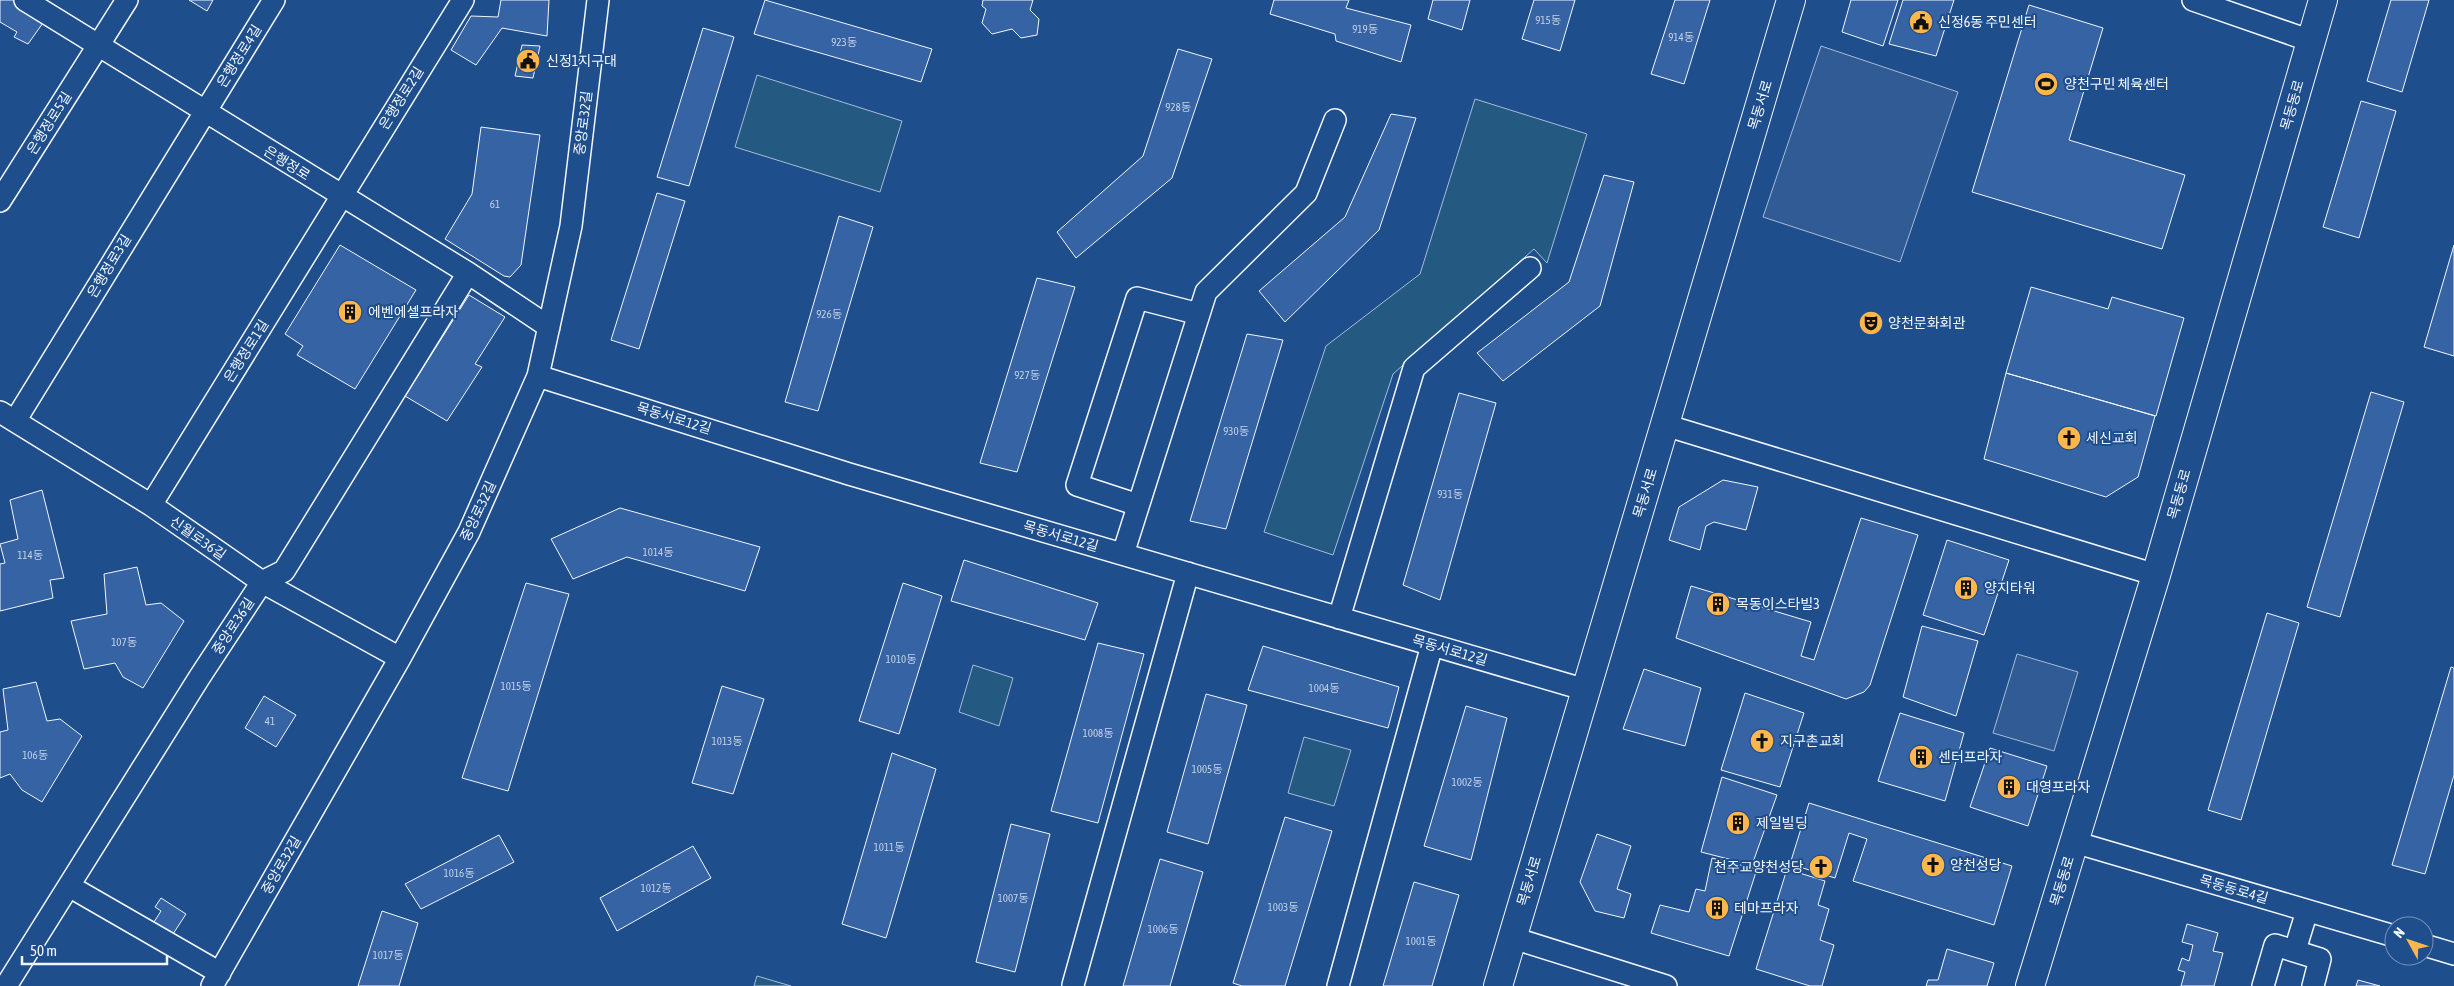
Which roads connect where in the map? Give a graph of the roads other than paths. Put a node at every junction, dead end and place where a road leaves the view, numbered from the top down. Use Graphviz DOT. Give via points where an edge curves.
graph roads {
  1 [pos="25,0"];
  2 [pos="127,0"];
  3 [pos="274,0"];
  4 [pos="463,0"];
  5 [pos="598,0"];
  6 [pos="1791,0"];
  7 [pos="2193,0"];
  8 [pos="2323,0"];
  9 [pos="2311,41"];
  10 [pos="97,45"];
  11 [pos="204,112"];
  12 [pos="1335,120"];
  13 [pos="340,196"];
  14 [pos="0,202"];
  15 [pos="1530,268"];
  16 [pos="468,273"];
  17 [pos="1199,314"];
  18 [pos="549,327"];
  19 [pos="538,376"];
  20 [pos="7,417"];
  21 [pos="1665,425"];
  22 [pos="151,505"];
  23 [pos="1138,505"];
  24 [pos="1123,554"];
  25 [pos="1188,573"];
  26 [pos="2156,575"];
  27 [pos="262,582"];
  28 [pos="1339,618"];
  29 [pos="1432,645"];
  30 [pos="400,658"];
  31 [pos="1586,690"];
  32 [pos="2074,842"];
  33 [pos="69,886"];
  34 [pos="2307,911"];
  35 [pos="2384,933"];
  36 [pos="1512,938"];
  37 [pos="2434,948"];
  38 [pos="2296,950"];
  39 [pos="2454,954"];
  40 [pos="216,980"];
  41 [pos="1073,985"];
  42 [pos="6,986"];
  43 [pos="1338,986"];
  44 [pos="1498,986"];
  45 [pos="1666,986"];
  46 [pos="2030,986"];
  47 [pos="2264,986"];
  48 [pos="2313,986"];
  1 -- 10 [label="street, 은행정로"];
  2 -- 10 [label="street, 은행정로5길"];
  3 -- 11 [label="street, 은행정로4길"];
  4 -- 13 [label="street, 은행정로2길"];
  5 -- 18 [label="street, 중앙로32길" via="571,226"];
  6 -- 21 [label="main road, 목동서로"];
  7 -- 9 [label="street"];
  8 -- 9 [label="main road, 목동동로"];
  9 -- 26 [label="main road, 목동동로"];
  10 -- 11 [label="street, 은행정로"];
  10 -- 14 [label="street, 은행정로5길"];
  11 -- 13 [label="street, 은행정로"];
  11 -- 20 [label="street, 은행정로3길"];
  12 -- 17 [label="street" via="1306,193 1206,292"];
  13 -- 16 [label="street, 은행정로"];
  13 -- 22 [label="street, 은행정로1길"];
  15 -- 28 [label="street" via="1414,368"];
  16 -- 18 [label="street, 은행정로"];
  16 -- 27 [label="street, 중앙로36길" via="284,570"];
  17 -- 23 [label="street"];
  17 -- 23 [label="street" via="1137,298 1080,475 1077,485"];
  18 -- 19 [label="street, 중앙로32길"];
  19 -- 24 [label="street, 목동서로12길" via="858,477"];
  19 -- 30 [label="street, 중앙로32길" via="470,532"];
  20 -- 22 [label="street, 신월로36길"];
  21 -- 26 [label="street"];
  21 -- 31 [label="main road, 목동서로"];
  22 -- 27 [label="street, 신월로36길"];
  23 -- 24 [label="street"];
  24 -- 25 [label="street, 목동서로12길"];
  25 -- 28 [label="street, 목동서로12길"];
  25 -- 41 [label="street"];
  26 -- 32 [label="main road, 목동동로"];
  27 -- 30 [label="street, 신월로36길"];
  27 -- 33 [label="street, 중앙로36길"];
  28 -- 29 [label="street, 목동서로12길"];
  29 -- 31 [label="street, 목동서로12길"];
  29 -- 43 [label="street"];
  30 -- 40 [label="street, 중앙로32길"];
  31 -- 36 [label="main road, 목동서로"];
  32 -- 34 [label="street, 목동동로4길"];
  32 -- 46 [label="main road, 목동동로"];
  33 -- 40 [label="street, 중앙로32길"];
  33 -- 42 [label="street, 중앙로36길"];
  34 -- 35 [label="street, 목동동로4길"];
  34 -- 38 [label="street"];
  36 -- 44 [label="main road, 목동서로"];
  36 -- 45 [label="street"];
  37 -- 39 [label="street"];
  38 -- 47 [label="street" via="2276,945"];
  38 -- 48 [label="street" via="2320,959"];
}
